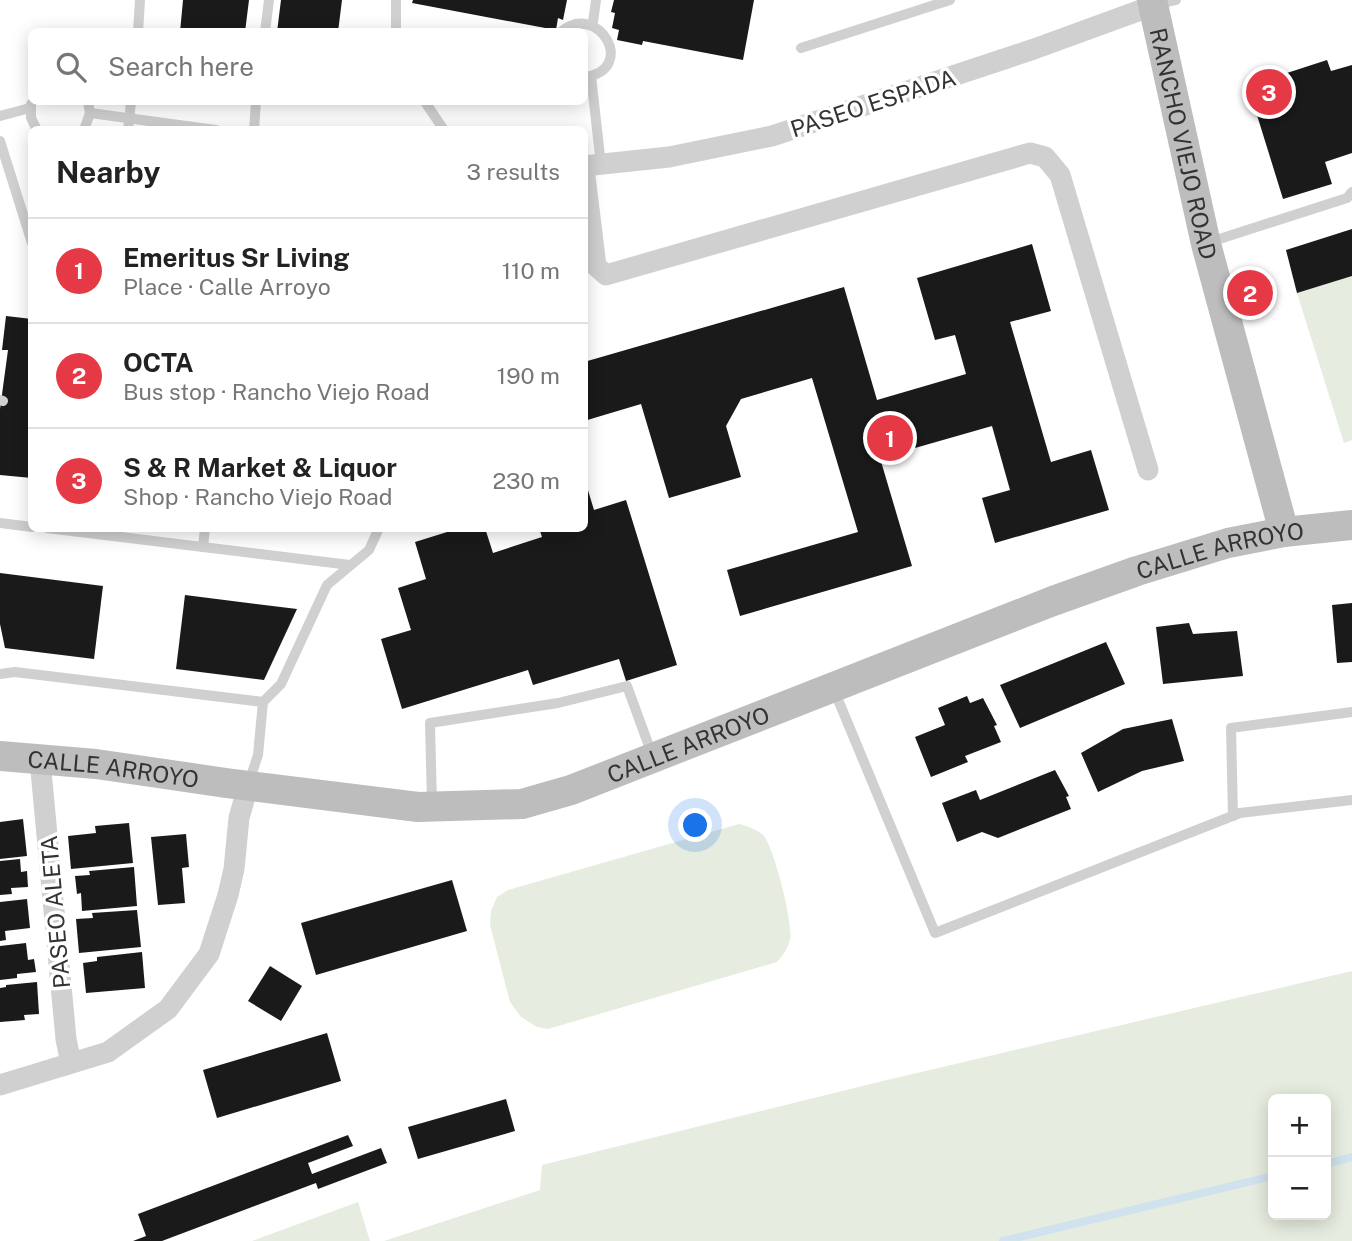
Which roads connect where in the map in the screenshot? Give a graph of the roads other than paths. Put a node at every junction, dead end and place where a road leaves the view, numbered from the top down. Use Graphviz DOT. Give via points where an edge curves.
graph roads {
  1 [pos="140,0"];
  2 [pos="269,0"];
  3 [pos="396,0"];
  4 [pos="596,0"];
  5 [pos="950,0"];
  6 [pos="1160,2"];
  7 [pos="593,22"];
  8 [pos="138,28"];
  9 [pos="266,28"];
  10 [pos="396,28"];
  11 [pos="566,28"];
  12 [pos="801,48"];
  13 [pos="588,76"];
  14 [pos="31,105"];
  15 [pos="131,105"];
  16 [pos="256,105"];
  17 [pos="427,105"];
  18 [pos="89,107"];
  19 [pos="0,116"];
  20 [pos="129,124"];
  21 [pos="35,126"];
  22 [pos="85,126"];
  23 [pos="158,126"];
  24 [pos="254,126"];
  25 [pos="441,126"];
  26 [pos="0,141"];
  27 [pos="590,166"];
  28 [pos="1352,192"];
  29 [pos="28,230"];
  30 [pos="1206,244"];
  31 [pos="1148,470"];
  32 [pos="0,523"];
  33 [pos="1352,525"];
  34 [pos="28,526"];
  35 [pos="80,532"];
  36 [pos="205,532"];
  37 [pos="377,532"];
  38 [pos="1284,532"];
  39 [pos="203,547"];
  40 [pos="350,565"];
  41 [pos="0,674"];
  42 [pos="832,688"];
  43 [pos="263,702"];
  44 [pos="1352,712"];
  45 [pos="0,756"];
  46 [pos="654,758"];
  47 [pos="40,760"];
  48 [pos="248,786"];
  49 [pos="1352,800"];
  50 [pos="432,807"];
  51 [pos="1233,816"];
  52 [pos="71,1063"];
  53 [pos="0,1085"];
  1 -- 8 [label="lane"];
  2 -- 9 [label="lane"];
  3 -- 10 [label="lane"];
  4 -- 7 [label="lane"];
  5 -- 12 [label="lane"];
  6 -- 27 [label="street, PASEO ESPADA" via="772,136 668,158"];
  6 -- 30 [label="street, RANCHO VIEJO ROAD"];
  7 -- 11 [label="lane" via="574,22"];
  7 -- 13 [label="lane" via="607,33 611,50 605,66"];
  13 -- 27 [label="lane"];
  14 -- 19 [label="lane"];
  14 -- 21 [label="lane"];
  15 -- 20 [label="lane"];
  16 -- 24 [label="lane"];
  17 -- 25 [label="lane"];
  18 -- 20 [label="lane"];
  18 -- 22 [label="lane"];
  20 -- 23 [label="lane"];
  26 -- 29 [label="lane"];
  27 -- 31 [label="street" via="596,266 606,275 1030,153 1045,157 1060,175"];
  28 -- 30 [label="lane" via="1347,198"];
  30 -- 38 [label="street, RANCHO VIEJO ROAD"];
  32 -- 34 [label="lane"];
  33 -- 38 [label="street, CALLE ARROYO"];
  35 -- 39 [label="lane"];
  36 -- 39 [label="lane"];
  37 -- 40 [label="lane" via="369,550"];
  38 -- 42 [label="street, CALLE ARROYO" via="1228,543 1137,571"];
  39 -- 40 [label="lane"];
  40 -- 43 [label="lane" via="327,585 281,684"];
  41 -- 43 [label="lane" via="15,672"];
  42 -- 46 [label="street, CALLE ARROYO"];
  42 -- 51 [label="lane" via="934,933"];
  43 -- 48 [label="lane" via="258,755"];
  44 -- 51 [label="lane" via="1231,728"];
  45 -- 47 [label="street, CALLE ARROYO"];
  46 -- 50 [label="street, CALLE ARROYO" via="522,804"];
  46 -- 50 [label="lane" via="627,686 558,703 430,723"];
  47 -- 48 [label="street, CALLE ARROYO"];
  47 -- 52 [label="street, PASEO ALETA"];
  48 -- 50 [label="street, CALLE ARROYO"];
  48 -- 52 [label="street" via="228,895 209,954 168,1009 108,1052"];
  49 -- 51 [label="lane"];
  52 -- 53 [label="street"];
}
